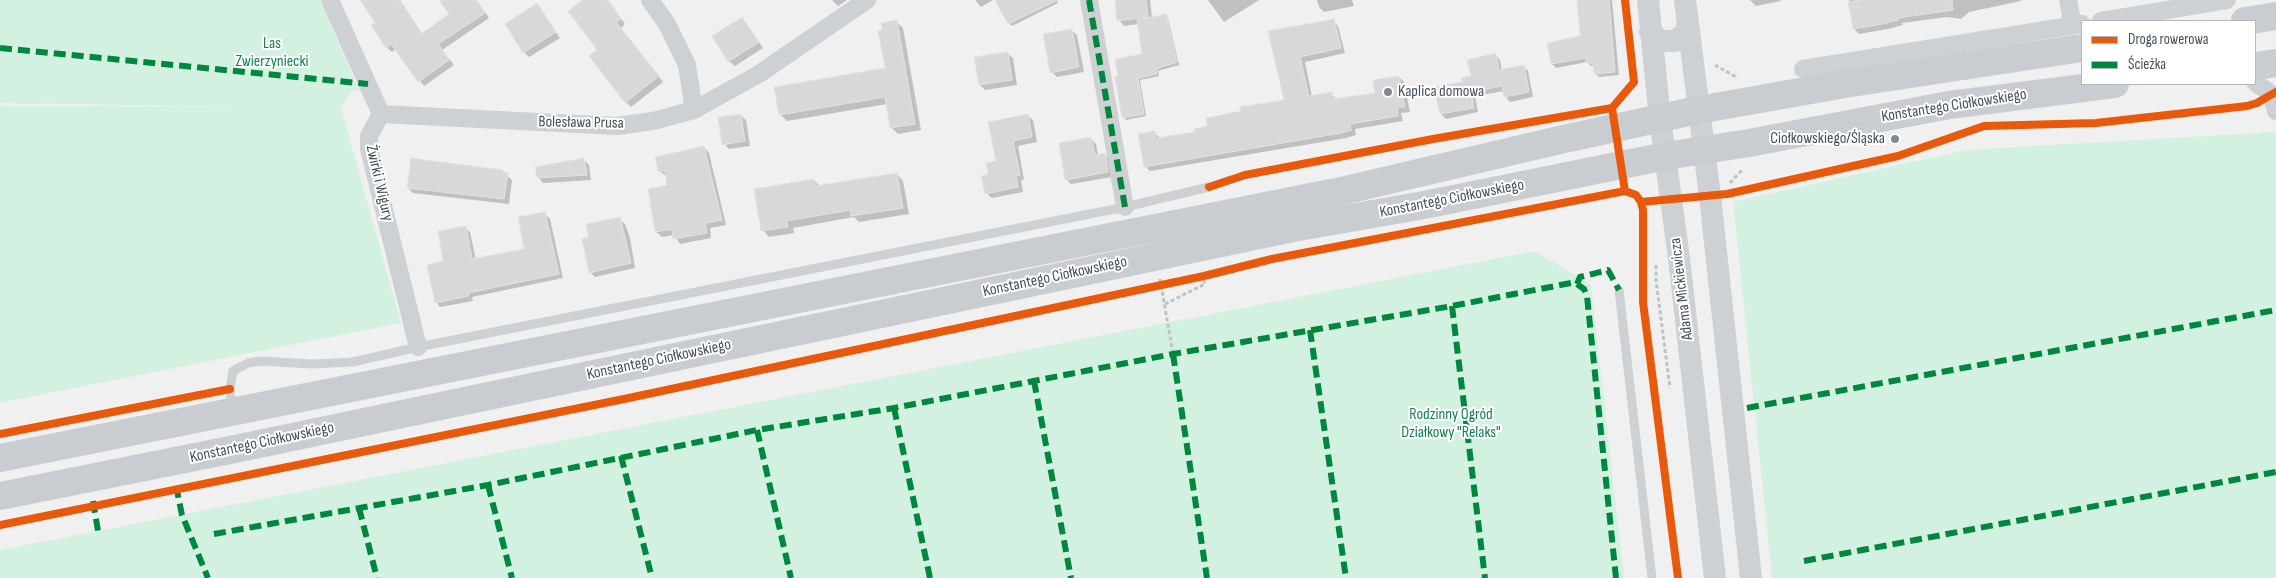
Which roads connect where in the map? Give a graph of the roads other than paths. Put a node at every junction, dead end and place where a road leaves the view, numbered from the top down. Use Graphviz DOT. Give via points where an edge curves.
graph roads {
  1 [pos="330,0"];
  2 [pos="650,0"];
  3 [pos="867,0"];
  4 [pos="1089,0"];
  5 [pos="1648,0"];
  6 [pos="1684,0"];
  7 [pos="2068,0"];
  8 [pos="2228,0"];
  9 [pos="2276,16"];
  10 [pos="2107,20"];
  11 [pos="2251,20"];
  12 [pos="1688,27"];
  13 [pos="1650,32"];
  14 [pos="2079,33"];
  15 [pos="2276,63"];
  16 [pos="2256,66"];
  17 [pos="1799,81"];
  18 [pos="2256,83"];
  19 [pos="2107,85"];
  20 [pos="694,110"];
  21 [pos="1698,110"];
  22 [pos="2276,111"];
  23 [pos="381,114"];
  24 [pos="1660,118"];
  25 [pos="1809,132"];
  26 [pos="1564,139"];
  27 [pos="1704,150"];
  28 [pos="1666,156"];
  29 [pos="1568,176"];
  30 [pos="1209,187"];
  31 [pos="1125,207"];
  32 [pos="1716,251"];
  33 [pos="1679,258"];
  34 [pos="1619,290"];
  35 [pos="418,347"];
  36 [pos="232,411"];
  37 [pos="0,458"];
  38 [pos="0,496"];
  39 [pos="1652,578"];
  40 [pos="1716,578"];
  41 [pos="1751,578"];
  1 -- 23 [label="street"];
  2 -- 20 [label="street" via="667,24 687,65"];
  3 -- 20 [label="street, Bolesława Prusa" via="759,74"];
  4 -- 31 [label="street"];
  5 -- 13 [label="street, Adama Mickiewicza"];
  6 -- 12 [label="street"];
  7 -- 14 [label="street"];
  8 -- 10 [label="street"];
  9 -- 11 [label="main road"];
  12 -- 13 [label="street" via="1686,33 1675,41 1661,41"];
  12 -- 21 [label="street"];
  13 -- 24 [label="street, Adama Mickiewicza"];
  14 -- 17 [label="main road, Konstantego Ciołkowskiego"];
  15 -- 16 [label="main road"];
  17 -- 21 [label="main road, Konstantego Ciołkowskiego"];
  17 -- 25 [label="main road" via="1787,107 1788,116 1790,123"];
  18 -- 22 [label="street" via="2271,94"];
  19 -- 25 [label="main road, Konstantego Ciołkowskiego" via="1949,105"];
  20 -- 23 [label="street, Bolesława Prusa" via="617,126"];
  21 -- 24 [label="main road, Konstantego Ciołkowskiego"];
  21 -- 27 [label="street"];
  23 -- 35 [label="street, Żwirki i Wigury" via="368,136 369,149"];
  24 -- 26 [label="main road, Konstantego Ciołkowskiego"];
  24 -- 28 [label="street, Adama Mickiewicza"];
  25 -- 27 [label="main road, Konstantego Ciołkowskiego"];
  26 -- 29 [label="main road" via="1575,145 1580,156 1578,168"];
  26 -- 36 [label="main road, Konstantego Ciołkowskiego" via="1346,190"];
  27 -- 28 [label="main road, Konstantego Ciołkowskiego"];
  27 -- 32 [label="street"];
  28 -- 29 [label="main road, Konstantego Ciołkowskiego"];
  28 -- 33 [label="street, Adama Mickiewicza"];
  29 -- 38 [label="main road, Konstantego Ciołkowskiego" via="1111,265"];
  30 -- 31 [label="lane"];
  31 -- 35 [label="lane"];
  32 -- 33 [label="street" via="1698,243 1686,247"];
  32 -- 41 [label="street"];
  33 -- 40 [label="street, Adama Mickiewicza"];
  34 -- 39 [label="lane"];
  35 -- 36 [label="lane" via="353,362 248,363 233,371 230,389"];
  36 -- 37 [label="main road, Konstantego Ciołkowskiego"];
}
